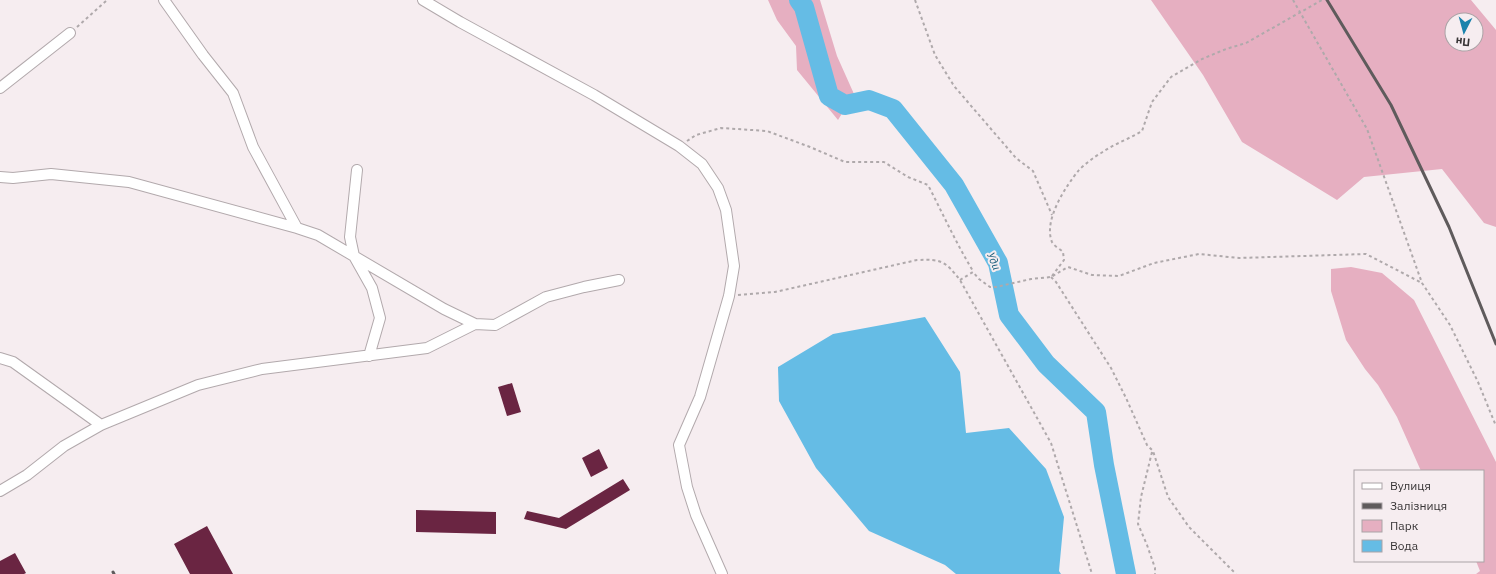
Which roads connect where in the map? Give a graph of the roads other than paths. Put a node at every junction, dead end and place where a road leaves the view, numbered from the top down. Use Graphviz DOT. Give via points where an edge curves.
graph roads {
  1 [pos="164,0"];
  2 [pos="423,0"];
  3 [pos="70,33"];
  4 [pos="0,88"];
  5 [pos="357,170"];
  6 [pos="0,177"];
  7 [pos="298,228"];
  8 [pos="354,256"];
  9 [pos="619,280"];
  10 [pos="475,324"];
  11 [pos="370,356"];
  12 [pos="0,358"];
  13 [pos="101,425"];
  14 [pos="0,491"];
  15 [pos="722,574"];
  1 -- 7 [label="street" via="233,93 253,147"];
  2 -- 15 [label="street" via="594,95 679,146 702,164 718,188 726,210 734,266 729,296 700,397 679,445 687,487 696,515"];
  3 -- 4 [label="street"];
  5 -- 8 [label="street" via="350,237"];
  6 -- 7 [label="street" via="51,174 129,182"];
  7 -- 8 [label="street" via="318,234"];
  8 -- 10 [label="street" via="444,309"];
  8 -- 11 [label="street" via="372,288 380,318"];
  9 -- 10 [label="street" via="546,297 496,325"];
  10 -- 11 [label="street" via="427,348"];
  11 -- 13 [label="street" via="262,369 198,385"];
  12 -- 13 [label="street" via="13,362"];
  13 -- 14 [label="street" via="64,446 27,475"];
}
